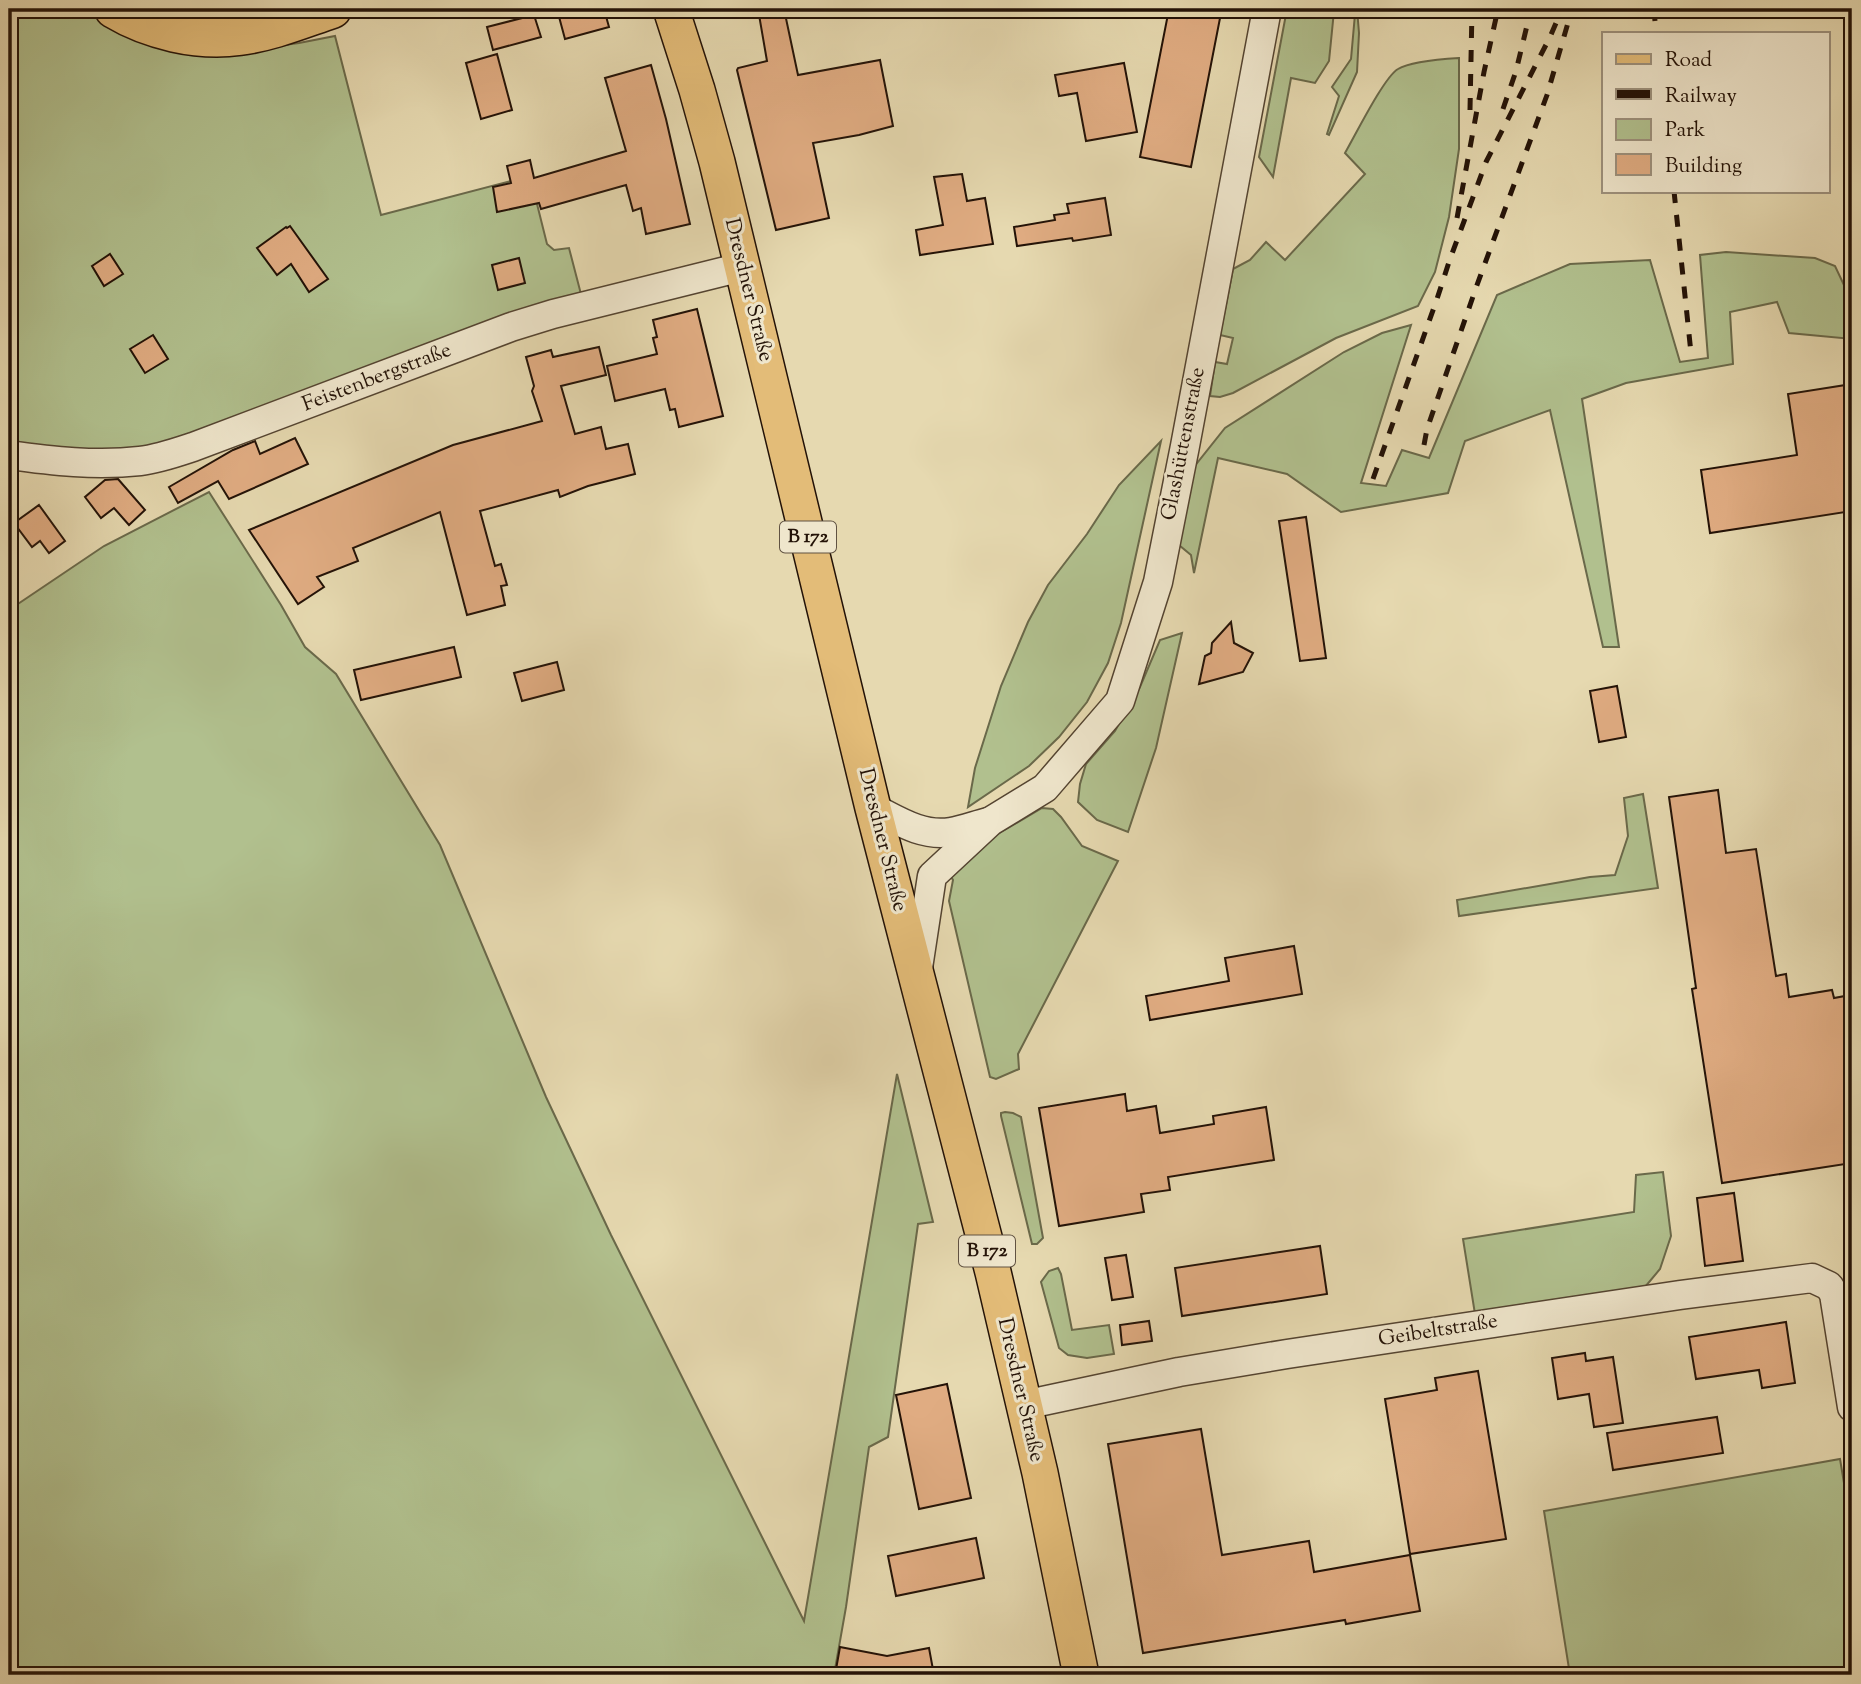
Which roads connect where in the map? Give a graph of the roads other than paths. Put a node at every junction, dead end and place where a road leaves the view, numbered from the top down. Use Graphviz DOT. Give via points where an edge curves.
graph roads {
  1 [pos="114,9"];
  2 [pos="231,9"];
  3 [pos="671,9"];
  4 [pos="1267,9"];
  5 [pos="323,12"];
  6 [pos="743,267"];
  7 [pos="9,455"];
  8 [pos="873,807"];
  9 [pos="991,821"];
  10 [pos="917,978"];
  11 [pos="1024,1405"];
  12 [pos="1852,1407"];
  13 [pos="1081,1675"];
  1 -- 5 [label="highway" via="166,30 219,37 260,32"];
  2 -- 5 [label="highway" via="284,18"];
  3 -- 6 [label="main road, Dresdner Straße / B 172"];
  4 -- 9 [label="street, Glashüttenstraße" via="1158,582 1120,701 1045,788"];
  6 -- 7 [label="street, Feistenbergstraße" via="532,320 162,457 101,463"];
  6 -- 8 [label="main road, Dresdner Straße / B 172"];
  8 -- 9 [label="street, Glashüttenstraße" via="926,833 949,833"];
  8 -- 10 [label="main road, Dresdner Straße / B 172"];
  9 -- 10 [label="street, Glashüttenstraße" via="932,876"];
  10 -- 11 [label="main road, Dresdner Straße / B 172"];
  11 -- 12 [label="street, Geibeltstraße" via="1287,1354 1812,1278 1829,1286 1834,1294"];
  11 -- 13 [label="main road, Dresdner Straße / B 172"];
}
